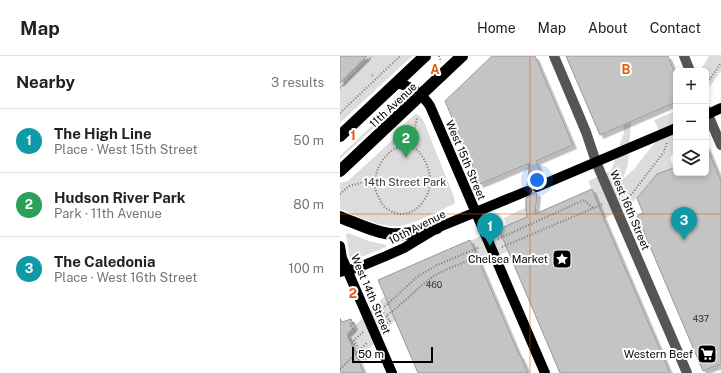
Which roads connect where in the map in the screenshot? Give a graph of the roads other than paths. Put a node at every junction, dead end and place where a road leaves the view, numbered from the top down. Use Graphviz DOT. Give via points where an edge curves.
graph roads {
  1 [pos="425,56"];
  2 [pos="462,56"];
  3 [pos="554,56"];
  4 [pos="684,56"];
  5 [pos="689,68"];
  6 [pos="396,83"];
  7 [pos="421,96"];
  8 [pos="721,108"];
  9 [pos="709,112"];
  10 [pos="709,118"];
  11 [pos="673,129"];
  12 [pos="340,136"];
  13 [pos="721,145"];
  14 [pos="596,162"];
  15 [pos="340,171"];
  16 [pos="537,187"];
  17 [pos="527,191"];
  18 [pos="476,212"];
  19 [pos="340,216"];
  20 [pos="437,228"];
  21 [pos="340,246"];
  22 [pos="344,271"];
  23 [pos="392,373"];
  24 [pos="545,373"];
  25 [pos="687,373"];
  1 -- 6 [label="highway, 11th Avenue"];
  2 -- 7 [label="highway, 11th Avenue"];
  3 -- 14 [label="street, West 16th Street"];
  4 -- 5 [label="street"];
  6 -- 7 [label="main road, West 15th Street"];
  6 -- 12 [label="highway, 11th Avenue"];
  7 -- 15 [label="highway, 11th Avenue"];
  7 -- 18 [label="main road, West 15th Street" via="430,106"];
  8 -- 9 [label="main road"];
  10 -- 13 [label="street"];
  11 -- 14 [label="main road"];
  14 -- 16 [label="main road"];
  14 -- 25 [label="street, West 16th Street"];
  17 -- 18 [label="main road, 10th Avenue"];
  18 -- 20 [label="main road, 10th Avenue"];
  18 -- 24 [label="main road, West 15th Street"];
  19 -- 20 [label="highway" via="377,232 391,234"];
  20 -- 22 [label="main road, 10th Avenue" via="404,248"];
  21 -- 22 [label="main road, West 14th Street"];
  22 -- 23 [label="main road, West 14th Street"];
}
